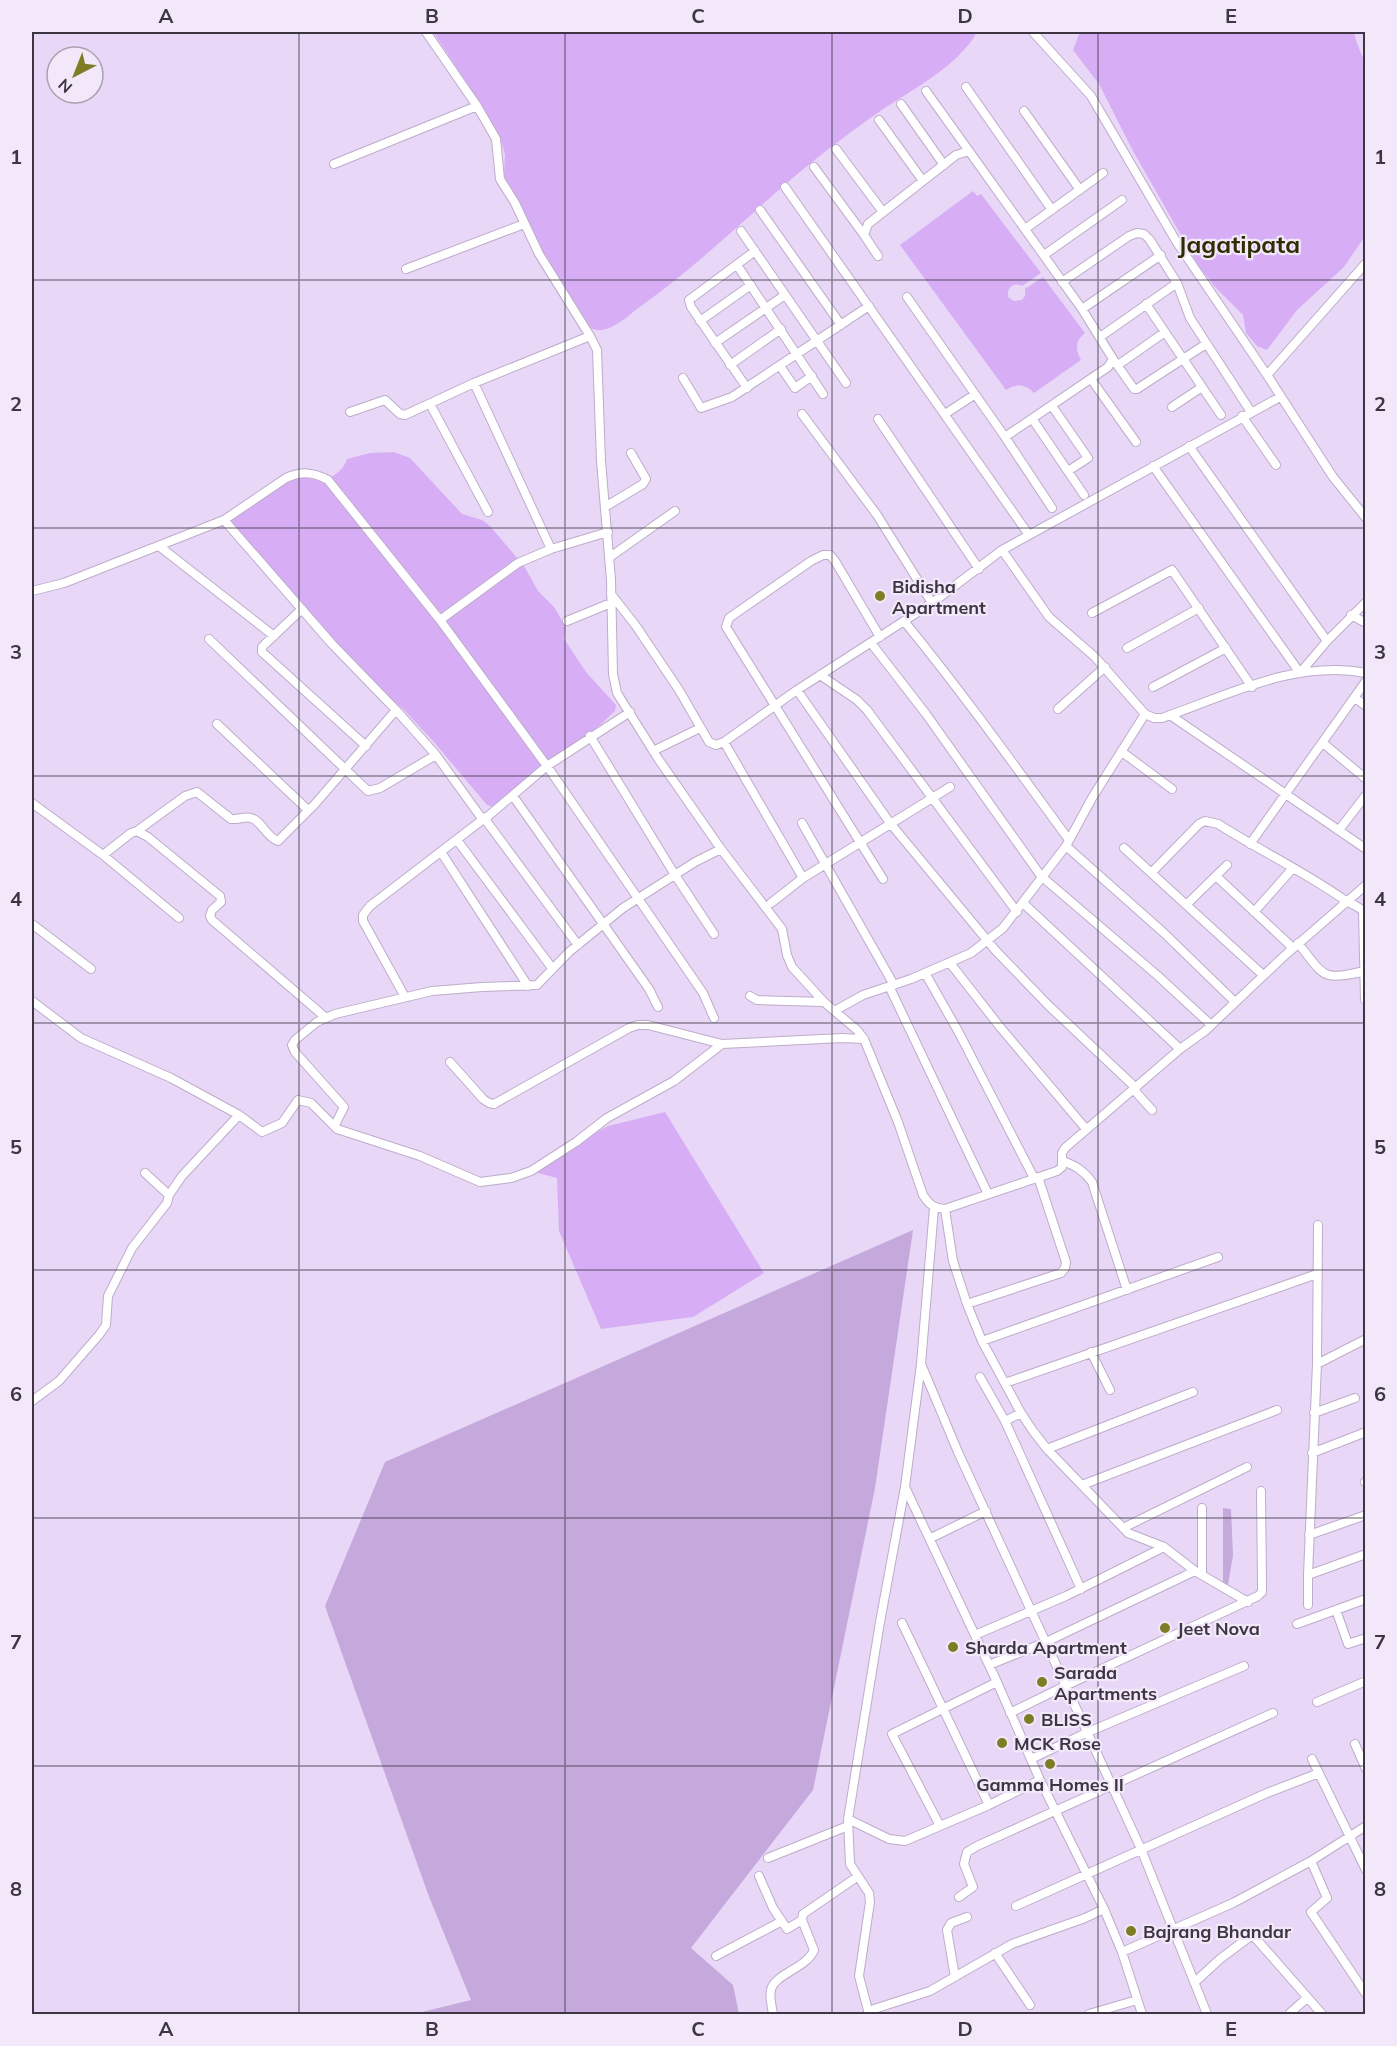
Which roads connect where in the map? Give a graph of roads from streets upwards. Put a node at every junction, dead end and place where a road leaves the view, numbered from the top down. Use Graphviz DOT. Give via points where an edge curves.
graph roads {
  1 [pos="426,32"];
  2 [pos="1033,32"];
  3 [pos="966,87"];
  4 [pos="926,91"];
  5 [pos="901,105"];
  6 [pos="477,106"];
  7 [pos="1024,111"];
  8 [pos="879,120"];
  9 [pos="836,149"];
  10 [pos="969,151"];
  11 [pos="334,164"];
  12 [pos="944,165"];
  13 [pos="814,167"];
  14 [pos="1103,173"];
  15 [pos="923,181"];
  16 [pos="785,188"];
  17 [pos="1080,190"];
  18 [pos="1122,200"];
  19 [pos="760,210"];
  20 [pos="1052,210"];
  21 [pos="883,212"];
  22 [pos="524,224"];
  23 [pos="1026,229"];
  24 [pos="741,231"];
  25 [pos="864,235"];
  26 [pos="754,251"];
  27 [pos="878,255"];
  28 [pos="1044,255"];
  29 [pos="1161,255"];
  30 [pos="1365,262"];
  31 [pos="737,265"];
  32 [pos="406,269"];
  33 [pos="1062,282"];
  34 [pos="1177,283"];
  35 [pos="751,285"];
  36 [pos="785,295"];
  37 [pos="907,297"];
  38 [pos="1146,304"];
  39 [pos="869,306"];
  40 [pos="767,308"];
  41 [pos="1082,309"];
  42 [pos="700,321"];
  43 [pos="841,325"];
  44 [pos="781,330"];
  45 [pos="1165,332"];
  46 [pos="590,336"];
  47 [pos="1100,337"];
  48 [pos="817,340"];
  49 [pos="715,343"];
  50 [pos="1206,344"];
  51 [pos="797,354"];
  52 [pos="1184,359"];
  53 [pos="1115,362"];
  54 [pos="730,364"];
  55 [pos="780,366"];
  56 [pos="1267,375"];
  57 [pos="812,376"];
  58 [pos="683,378"];
  59 [pos="1091,379"];
  60 [pos="846,382"];
  61 [pos="474,383"];
  62 [pos="1202,387"];
  63 [pos="747,388"];
  64 [pos="823,394"];
  65 [pos="974,395"];
  66 [pos="1280,397"];
  67 [pos="430,404"];
  68 [pos="1053,406"];
  69 [pos="1172,407"];
  70 [pos="350,412"];
  71 [pos="802,414"];
  72 [pos="945,414"];
  73 [pos="1246,414"];
  74 [pos="1221,415"];
  75 [pos="878,419"];
  76 [pos="1033,420"];
  77 [pos="1005,437"];
  78 [pos="1136,442"];
  79 [pos="1189,446"];
  80 [pos="631,453"];
  81 [pos="1276,465"];
  82 [pos="1153,466"];
  83 [pos="1068,471"];
  84 [pos="1084,495"];
  85 [pos="605,507"];
  86 [pos="1052,508"];
  87 [pos="488,512"];
  88 [pos="675,512"];
  89 [pos="1365,518"];
  90 [pos="224,520"];
  91 [pos="608,532"];
  92 [pos="1029,535"];
  93 [pos="159,546"];
  94 [pos="551,549"];
  95 [pos="1002,550"];
  96 [pos="610,557"];
  97 [pos="980,569"];
  98 [pos="32,591"];
  99 [pos="611,598"];
  100 [pos="1365,602"];
  101 [pos="932,603"];
  102 [pos="1198,608"];
  103 [pos="302,609"];
  104 [pos="1092,613"];
  105 [pos="1351,615"];
  106 [pos="440,620"];
  107 [pos="567,621"];
  108 [pos="904,621"];
  109 [pos="1365,623"];
  110 [pos="274,636"];
  111 [pos="880,637"];
  112 [pos="209,639"];
  113 [pos="1327,641"];
  114 [pos="871,643"];
  115 [pos="1127,648"];
  116 [pos="1226,648"];
  117 [pos="1105,667"];
  118 [pos="1365,673"];
  119 [pos="1300,674"];
  120 [pos="820,675"];
  121 [pos="1365,681"];
  122 [pos="1153,687"];
  123 [pos="1252,687"];
  124 [pos="797,690"];
  125 [pos="1354,698"];
  126 [pos="776,704"];
  127 [pos="1365,706"];
  128 [pos="1058,709"];
  129 [pos="396,710"];
  130 [pos="630,712"];
  131 [pos="1145,714"];
  132 [pos="1170,715"];
  133 [pos="217,724"];
  134 [pos="700,728"];
  135 [pos="590,736"];
  136 [pos="724,742"];
  137 [pos="1323,743"];
  138 [pos="366,746"];
  139 [pos="653,751"];
  140 [pos="1122,752"];
  141 [pos="436,755"];
  142 [pos="547,766"];
  143 [pos="344,770"];
  144 [pos="1365,779"];
  145 [pos="950,787"];
  146 [pos="1172,789"];
  147 [pos="1285,794"];
  148 [pos="1365,795"];
  149 [pos="513,796"];
  150 [pos="932,799"];
  151 [pos="32,803"];
  152 [pos="308,810"];
  153 [pos="485,818"];
  154 [pos="890,823"];
  155 [pos="802,824"];
  156 [pos="1339,830"];
  157 [pos="136,831"];
  158 [pos="457,840"];
  159 [pos="859,842"];
  160 [pos="1067,843"];
  161 [pos="1250,844"];
  162 [pos="1124,848"];
  163 [pos="722,849"];
  164 [pos="1365,849"];
  165 [pos="441,852"];
  166 [pos="103,855"];
  167 [pos="825,864"];
  168 [pos="1227,865"];
  169 [pos="1293,868"];
  170 [pos="1151,873"];
  171 [pos="675,874"];
  172 [pos="1041,876"];
  173 [pos="1216,876"];
  174 [pos="803,878"];
  175 [pos="882,879"];
  176 [pos="1365,885"];
  177 [pos="638,898"];
  178 [pos="1347,902"];
  179 [pos="771,903"];
  180 [pos="1023,903"];
  181 [pos="1186,905"];
  182 [pos="1017,912"];
  183 [pos="1254,912"];
  184 [pos="179,918"];
  185 [pos="604,923"];
  186 [pos="32,924"];
  187 [pos="714,934"];
  188 [pos="989,941"];
  189 [pos="578,945"];
  190 [pos="1296,946"];
  191 [pos="950,963"];
  192 [pos="552,968"];
  193 [pos="91,969"];
  194 [pos="1365,971"];
  195 [pos="925,974"];
  196 [pos="1263,975"];
  197 [pos="891,985"];
  198 [pos="528,986"];
  199 [pos="750,996"];
  200 [pos="405,997"];
  201 [pos="32,1000"];
  202 [pos="1365,1000"];
  203 [pos="824,1002"];
  204 [pos="1235,1002"];
  205 [pos="658,1007"];
  206 [pos="836,1010"];
  207 [pos="325,1017"];
  208 [pos="714,1018"];
  209 [pos="1211,1025"];
  210 [pos="864,1039"];
  211 [pos="722,1044"];
  212 [pos="1180,1049"];
  213 [pos="450,1062"];
  214 [pos="1135,1089"];
  215 [pos="1152,1110"];
  216 [pos="239,1115"];
  217 [pos="337,1129"];
  218 [pos="1086,1129"];
  219 [pos="1063,1161"];
  220 [pos="145,1173"];
  221 [pos="1036,1178"];
  222 [pos="988,1194"];
  223 [pos="169,1195"];
  224 [pos="934,1208"];
  225 [pos="945,1209"];
  226 [pos="1318,1225"];
  227 [pos="1218,1257"];
  228 [pos="1317,1274"];
  229 [pos="1127,1290"];
  230 [pos="967,1304"];
  231 [pos="1365,1339"];
  232 [pos="982,1341"];
  233 [pos="1091,1352"];
  234 [pos="921,1364"];
  235 [pos="1317,1364"];
  236 [pos="980,1377"];
  237 [pos="1005,1383"];
  238 [pos="1110,1390"];
  239 [pos="1193,1392"];
  240 [pos="1355,1398"];
  241 [pos="32,1401"];
  242 [pos="1277,1410"];
  243 [pos="1021,1413"];
  244 [pos="1314,1413"];
  245 [pos="1005,1421"];
  246 [pos="1365,1432"];
  247 [pos="1047,1449"];
  248 [pos="1312,1453"];
  249 [pos="1247,1467"];
  250 [pos="1083,1485"];
  251 [pos="905,1487"];
  252 [pos="1261,1491"];
  253 [pos="1202,1508"];
  254 [pos="986,1511"];
  255 [pos="1365,1515"];
  256 [pos="1123,1528"];
  257 [pos="1309,1535"];
  258 [pos="931,1538"];
  259 [pos="1164,1547"];
  260 [pos="1365,1554"];
  261 [pos="1198,1573"];
  262 [pos="1308,1575"];
  263 [pos="1081,1589"];
  264 [pos="1365,1599"];
  265 [pos="1248,1602"];
  266 [pos="1308,1605"];
  267 [pos="1336,1610"];
  268 [pos="1032,1611"];
  269 [pos="902,1623"];
  270 [pos="1297,1624"];
  271 [pos="975,1635"];
  272 [pos="1365,1638"];
  273 [pos="1046,1642"];
  274 [pos="989,1665"];
  275 [pos="1244,1666"];
  276 [pos="1365,1680"];
  277 [pos="997,1683"];
  278 [pos="1065,1686"];
  279 [pos="1317,1702"];
  280 [pos="944,1709"];
  281 [pos="1010,1713"];
  282 [pos="1273,1713"];
  283 [pos="1086,1733"];
  284 [pos="1355,1744"];
  285 [pos="1031,1759"];
  286 [pos="1312,1759"];
  287 [pos="1365,1769"];
  288 [pos="1319,1773"];
  289 [pos="1040,1780"];
  290 [pos="1110,1785"];
  291 [pos="989,1805"];
  292 [pos="1056,1809"];
  293 [pos="848,1823"];
  294 [pos="940,1826"];
  295 [pos="1365,1826"];
  296 [pos="1351,1837"];
  297 [pos="1141,1849"];
  298 [pos="768,1858"];
  299 [pos="1311,1861"];
  300 [pos="1365,1870"];
  301 [pos="1086,1875"];
  302 [pos="759,1876"];
  303 [pos="857,1877"];
  304 [pos="959,1897"];
  305 [pos="1016,1906"];
  306 [pos="1104,1909"];
  307 [pos="967,1917"];
  308 [pos="802,1920"];
  309 [pos="782,1921"];
  310 [pos="1174,1928"];
  311 [pos="1122,1952"];
  312 [pos="995,1953"];
  313 [pos="716,1956"];
  314 [pos="955,1977"];
  315 [pos="1195,1982"];
  316 [pos="1365,1994"];
  317 [pos="1307,1998"];
  318 [pos="1137,2000"];
  319 [pos="1030,2006"];
  320 [pos="869,2013"];
  321 [pos="1290,2013"];
  322 [pos="773,2014"];
  323 [pos="1094,2014"];
  324 [pos="1142,2014"];
  325 [pos="1207,2014"];
  326 [pos="1322,2014"];
  1 -- 6 [label="street"];
  2 -- 56 [label="street" via="1090,96 1176,241"];
  3 -- 20 [label="street"];
  4 -- 10 [label="street"];
  5 -- 12 [label="street"];
  6 -- 11 [label="street"];
  6 -- 22 [label="street" via="496,139 500,179"];
  7 -- 17 [label="street"];
  8 -- 15 [label="street"];
  9 -- 21 [label="street"];
  10 -- 12 [label="street"];
  10 -- 23 [label="street"];
  12 -- 15 [label="street"];
  13 -- 25 [label="street"];
  14 -- 17 [label="street"];
  15 -- 21 [label="street"];
  16 -- 39 [label="street"];
  17 -- 20 [label="street"];
  18 -- 28 [label="street"];
  19 -- 43 [label="street"];
  20 -- 23 [label="street"];
  21 -- 25 [label="street" via="868,224"];
  22 -- 32 [label="street"];
  22 -- 46 [label="street"];
  23 -- 28 [label="street"];
  24 -- 26 [label="street"];
  25 -- 27 [label="street"];
  26 -- 31 [label="street"];
  26 -- 36 [label="street"];
  28 -- 33 [label="street"];
  29 -- 33 [label="street" via="1144,234 1137,233"];
  29 -- 34 [label="street"];
  29 -- 41 [label="street"];
  30 -- 56 [label="street"];
  31 -- 35 [label="street"];
  31 -- 42 [label="street" via="689,300"];
  33 -- 41 [label="street"];
  34 -- 38 [label="street"];
  34 -- 50 [label="street" via="1190,318"];
  35 -- 40 [label="street"];
  35 -- 42 [label="street"];
  36 -- 40 [label="street"];
  36 -- 48 [label="street"];
  37 -- 65 [label="street"];
  38 -- 45 [label="street"];
  38 -- 47 [label="street"];
  39 -- 43 [label="street"];
  39 -- 72 [label="street"];
  40 -- 44 [label="street"];
  40 -- 49 [label="street"];
  41 -- 47 [label="street"];
  42 -- 49 [label="street"];
  43 -- 48 [label="street"];
  44 -- 51 [label="street"];
  44 -- 54 [label="street"];
  45 -- 52 [label="street"];
  45 -- 53 [label="street"];
  46 -- 61 [label="street"];
  46 -- 85 [label="street" via="597,350 599,370"];
  47 -- 53 [label="street"];
  48 -- 51 [label="street"];
  48 -- 60 [label="street"];
  49 -- 54 [label="street"];
  50 -- 52 [label="street"];
  50 -- 73 [label="street"];
  51 -- 55 [label="street"];
  51 -- 57 [label="street"];
  52 -- 53 [label="street" via="1137,389"];
  52 -- 62 [label="street"];
  53 -- 59 [label="street"];
  54 -- 63 [label="street"];
  55 -- 57 [label="street" via="795,388"];
  55 -- 63 [label="street"];
  56 -- 66 [label="street"];
  57 -- 64 [label="street"];
  58 -- 63 [label="street" via="701,408 732,398"];
  59 -- 68 [label="street"];
  59 -- 78 [label="street"];
  61 -- 67 [label="street"];
  61 -- 94 [label="street"];
  62 -- 69 [label="street"];
  62 -- 74 [label="street"];
  65 -- 72 [label="street"];
  65 -- 77 [label="street"];
  66 -- 73 [label="street"];
  66 -- 89 [label="street"];
  67 -- 70 [label="street" via="405,415 390,402 380,400"];
  67 -- 87 [label="street"];
  68 -- 76 [label="street"];
  68 -- 83 [label="street" via="1088,458"];
  71 -- 101 [label="street" via="877,515"];
  72 -- 92 [label="street"];
  73 -- 79 [label="street"];
  73 -- 81 [label="street"];
  75 -- 97 [label="street"];
  76 -- 77 [label="street"];
  76 -- 83 [label="street"];
  77 -- 86 [label="street"];
  79 -- 82 [label="street"];
  79 -- 113 [label="street"];
  80 -- 85 [label="street" via="646,479"];
  82 -- 92 [label="street"];
  82 -- 119 [label="street"];
  83 -- 84 [label="street"];
  85 -- 91 [label="street"];
  88 -- 96 [label="street"];
  90 -- 93 [label="street"];
  90 -- 103 [label="street"];
  90 -- 106 [label="street" via="286,478 316,474 328,480"];
  91 -- 94 [label="street"];
  91 -- 96 [label="street"];
  92 -- 95 [label="street"];
  93 -- 98 [label="street" via="64,583"];
  93 -- 110 [label="street"];
  94 -- 106 [label="street" via="508,569"];
  95 -- 97 [label="street"];
  95 -- 117 [label="street" via="1049,617"];
  96 -- 99 [label="street"];
  97 -- 101 [label="street"];
  99 -- 107 [label="street"];
  99 -- 130 [label="street" via="614,684"];
  99 -- 134 [label="street" via="636,626 680,690"];
  100 -- 105 [label="street"];
  101 -- 108 [label="street"];
  102 -- 104 [label="street" via="1172,570"];
  102 -- 115 [label="street"];
  102 -- 116 [label="street"];
  103 -- 110 [label="street"];
  103 -- 129 [label="street"];
  105 -- 109 [label="street"];
  105 -- 113 [label="street"];
  106 -- 142 [label="street"];
  108 -- 111 [label="street"];
  108 -- 160 [label="street" via="993,736"];
  110 -- 138 [label="street" via="262,652"];
  111 -- 114 [label="street"];
  111 -- 126 [label="street" via="830,555 811,561 726,622"];
  112 -- 143 [label="street"];
  113 -- 119 [label="street"];
  114 -- 120 [label="street"];
  114 -- 172 [label="street"];
  116 -- 122 [label="street"];
  116 -- 123 [label="street"];
  117 -- 128 [label="street"];
  117 -- 131 [label="street"];
  118 -- 119 [label="street" via="1324,670"];
  119 -- 123 [label="street"];
  120 -- 124 [label="street"];
  120 -- 150 [label="street" via="867,710"];
  121 -- 125 [label="street"];
  123 -- 132 [label="street"];
  124 -- 126 [label="street"];
  124 -- 154 [label="street"];
  125 -- 127 [label="street"];
  125 -- 137 [label="street"];
  126 -- 136 [label="street"];
  126 -- 159 [label="street"];
  129 -- 138 [label="street"];
  129 -- 141 [label="street"];
  130 -- 135 [label="street"];
  130 -- 139 [label="street"];
  131 -- 132 [label="street" via="1154,718"];
  131 -- 140 [label="street"];
  132 -- 147 [label="street"];
  133 -- 152 [label="street"];
  134 -- 136 [label="street" via="710,742"];
  134 -- 139 [label="street"];
  135 -- 142 [label="street"];
  135 -- 171 [label="street"];
  136 -- 174 [label="street"];
  137 -- 144 [label="street"];
  137 -- 147 [label="street"];
  138 -- 143 [label="street"];
  139 -- 163 [label="street"];
  140 -- 146 [label="street"];
  140 -- 160 [label="street"];
  141 -- 143 [label="street" via="373,791 363,789"];
  141 -- 153 [label="street"];
  142 -- 149 [label="street"];
  142 -- 177 [label="street"];
  143 -- 152 [label="street"];
  145 -- 150 [label="street"];
  147 -- 156 [label="street"];
  147 -- 161 [label="street"];
  148 -- 156 [label="street"];
  149 -- 153 [label="street"];
  149 -- 185 [label="street"];
  150 -- 154 [label="street"];
  150 -- 182 [label="street"];
  151 -- 166 [label="street"];
  152 -- 157 [label="street" via="281,840 275,841 255,820 231,819 201,794 192,792"];
  153 -- 158 [label="street"];
  153 -- 189 [label="street"];
  154 -- 159 [label="street"];
  154 -- 188 [label="street"];
  155 -- 167 [label="street"];
  156 -- 164 [label="street"];
  157 -- 166 [label="street"];
  157 -- 207 [label="street" via="214,890 221,902 212,910 212,920"];
  158 -- 165 [label="street"];
  158 -- 192 [label="street"];
  159 -- 167 [label="street"];
  159 -- 175 [label="street"];
  160 -- 172 [label="street"];
  160 -- 204 [label="street"];
  161 -- 169 [label="street"];
  161 -- 170 [label="street" via="1218,824 1205,821"];
  162 -- 170 [label="street"];
  163 -- 171 [label="street"];
  163 -- 203 [label="street" via="782,929 792,967"];
  165 -- 198 [label="street"];
  165 -- 200 [label="street" via="363,915"];
  166 -- 184 [label="street"];
  167 -- 174 [label="street"];
  167 -- 197 [label="street"];
  168 -- 173 [label="street"];
  169 -- 178 [label="street"];
  169 -- 183 [label="street"];
  170 -- 181 [label="street"];
  171 -- 177 [label="street"];
  171 -- 187 [label="street"];
  172 -- 180 [label="street"];
  172 -- 209 [label="street"];
  173 -- 181 [label="street"];
  173 -- 183 [label="street"];
  174 -- 179 [label="street"];
  176 -- 178 [label="street"];
  177 -- 185 [label="street"];
  177 -- 208 [label="street" via="703,993"];
  178 -- 190 [label="street"];
  178 -- 194 [label="street" via="1363,911"];
  180 -- 182 [label="street"];
  180 -- 212 [label="street"];
  181 -- 196 [label="street"];
  182 -- 188 [label="street"];
  183 -- 190 [label="street"];
  185 -- 189 [label="street"];
  185 -- 205 [label="street"];
  186 -- 193 [label="street"];
  188 -- 191 [label="street"];
  188 -- 214 [label="street" via="1024,982"];
  189 -- 192 [label="street"];
  190 -- 194 [label="street" via="1329,976"];
  190 -- 196 [label="street"];
  191 -- 195 [label="street"];
  191 -- 218 [label="street"];
  192 -- 198 [label="street" via="544,980"];
  194 -- 202 [label="street"];
  195 -- 197 [label="street"];
  195 -- 221 [label="street"];
  196 -- 204 [label="street"];
  197 -- 206 [label="street"];
  197 -- 222 [label="street"];
  198 -- 200 [label="street" via="453,988"];
  199 -- 203 [label="street" via="757,1000"];
  200 -- 207 [label="street"];
  201 -- 216 [label="street" via="81,1038 171,1078"];
  203 -- 206 [label="street"];
  204 -- 209 [label="street"];
  206 -- 210 [label="street"];
  207 -- 217 [label="street" via="292,1045 344,1107 336,1121"];
  209 -- 212 [label="street"];
  210 -- 211 [label="street"];
  210 -- 224 [label="street" via="923,1195"];
  211 -- 213 [label="street" via="638,1025 494,1104 483,1099"];
  211 -- 217 [label="street" via="675,1081 607,1118 531,1171 511,1178 480,1182 420,1156"];
  212 -- 214 [label="street"];
  214 -- 215 [label="street"];
  214 -- 218 [label="street"];
  216 -- 217 [label="street" via="262,1132 282,1123 298,1100 311,1102"];
  216 -- 223 [label="street"];
  218 -- 219 [label="street" via="1065,1148"];
  219 -- 221 [label="street" via="1057,1171"];
  219 -- 229 [label="street" via="1085,1172 1092,1182"];
  220 -- 223 [label="street"];
  221 -- 222 [label="street"];
  221 -- 230 [label="street" via="1065,1268 1061,1273"];
  222 -- 225 [label="street"];
  223 -- 241 [label="street" via="132,1248 108,1296 106,1325 59,1381"];
  224 -- 225 [label="street"];
  224 -- 234 [label="street"];
  225 -- 230 [label="street" via="953,1261"];
  226 -- 228 [label="street"];
  227 -- 229 [label="street"];
  228 -- 233 [label="street"];
  228 -- 235 [label="street"];
  229 -- 232 [label="street"];
  230 -- 232 [label="street"];
  231 -- 235 [label="street"];
  232 -- 237 [label="street"];
  233 -- 237 [label="street"];
  233 -- 238 [label="street"];
  234 -- 251 [label="street"];
  234 -- 254 [label="street"];
  235 -- 244 [label="street"];
  236 -- 245 [label="street"];
  237 -- 243 [label="street"];
  239 -- 247 [label="street"];
  240 -- 244 [label="street"];
  242 -- 250 [label="street"];
  243 -- 245 [label="street"];
  243 -- 247 [label="street"];
  244 -- 248 [label="street"];
  245 -- 263 [label="street"];
  246 -- 248 [label="street"];
  247 -- 250 [label="street"];
  248 -- 257 [label="street"];
  249 -- 256 [label="street"];
  250 -- 256 [label="street"];
  251 -- 258 [label="street"];
  251 -- 293 [label="street"];
  252 -- 265 [label="street" via="1262,1592"];
  253 -- 261 [label="street"];
  254 -- 258 [label="street"];
  254 -- 268 [label="street"];
  255 -- 257 [label="street"];
  256 -- 259 [label="street"];
  257 -- 262 [label="street"];
  258 -- 271 [label="street"];
  259 -- 261 [label="street"];
  259 -- 263 [label="street"];
  260 -- 262 [label="street"];
  261 -- 265 [label="street"];
  261 -- 273 [label="street"];
  262 -- 266 [label="street"];
  263 -- 268 [label="street"];
  264 -- 267 [label="street"];
  265 -- 278 [label="street"];
  267 -- 270 [label="street"];
  267 -- 272 [label="street" via="1348,1644"];
  268 -- 271 [label="street"];
  268 -- 273 [label="street"];
  269 -- 280 [label="street"];
  271 -- 274 [label="street"];
  273 -- 274 [label="street"];
  273 -- 278 [label="street"];
  274 -- 277 [label="street"];
  275 -- 283 [label="street"];
  276 -- 279 [label="street"];
  277 -- 280 [label="street"];
  277 -- 281 [label="street"];
  278 -- 281 [label="street"];
  278 -- 283 [label="street"];
  280 -- 291 [label="street"];
  280 -- 294 [label="street" via="892,1734"];
  281 -- 285 [label="street"];
  282 -- 290 [label="street"];
  283 -- 285 [label="street"];
  283 -- 290 [label="street"];
  284 -- 287 [label="street"];
  285 -- 289 [label="street"];
  286 -- 288 [label="street"];
  288 -- 296 [label="street"];
  288 -- 297 [label="street"];
  289 -- 291 [label="street"];
  289 -- 292 [label="street"];
  290 -- 292 [label="street"];
  290 -- 297 [label="street"];
  291 -- 294 [label="street"];
  292 -- 301 [label="street"];
  292 -- 304 [label="street" via="967,1852 964,1864 974,1887"];
  293 -- 294 [label="street" via="896,1841"];
  293 -- 298 [label="street"];
  293 -- 303 [label="street" via="850,1864"];
  295 -- 296 [label="street"];
  296 -- 299 [label="street"];
  296 -- 300 [label="street"];
  297 -- 301 [label="street"];
  297 -- 310 [label="street"];
  299 -- 310 [label="street" via="1233,1903"];
  299 -- 316 [label="street" via="1327,1898 1311,1912"];
  301 -- 305 [label="street"];
  301 -- 306 [label="street"];
  302 -- 309 [label="street"];
  303 -- 308 [label="street" via="803,1914"];
  303 -- 320 [label="street" via="870,1902 860,1976"];
  306 -- 311 [label="street"];
  306 -- 312 [label="street"];
  307 -- 314 [label="street" via="951,1923 947,1930"];
  308 -- 309 [label="street" via="787,1929"];
  308 -- 322 [label="street" via="814,1950 811,1958 772,1985"];
  309 -- 313 [label="street"];
  310 -- 311 [label="street"];
  310 -- 315 [label="street"];
  311 -- 318 [label="street"];
  312 -- 314 [label="street"];
  312 -- 319 [label="street"];
  314 -- 320 [label="street" via="930,1991"];
  315 -- 317 [label="street" via="1252,1935"];
  315 -- 325 [label="street"];
  317 -- 321 [label="street"];
  317 -- 326 [label="street"];
  318 -- 323 [label="street"];
  318 -- 324 [label="street"];
}
